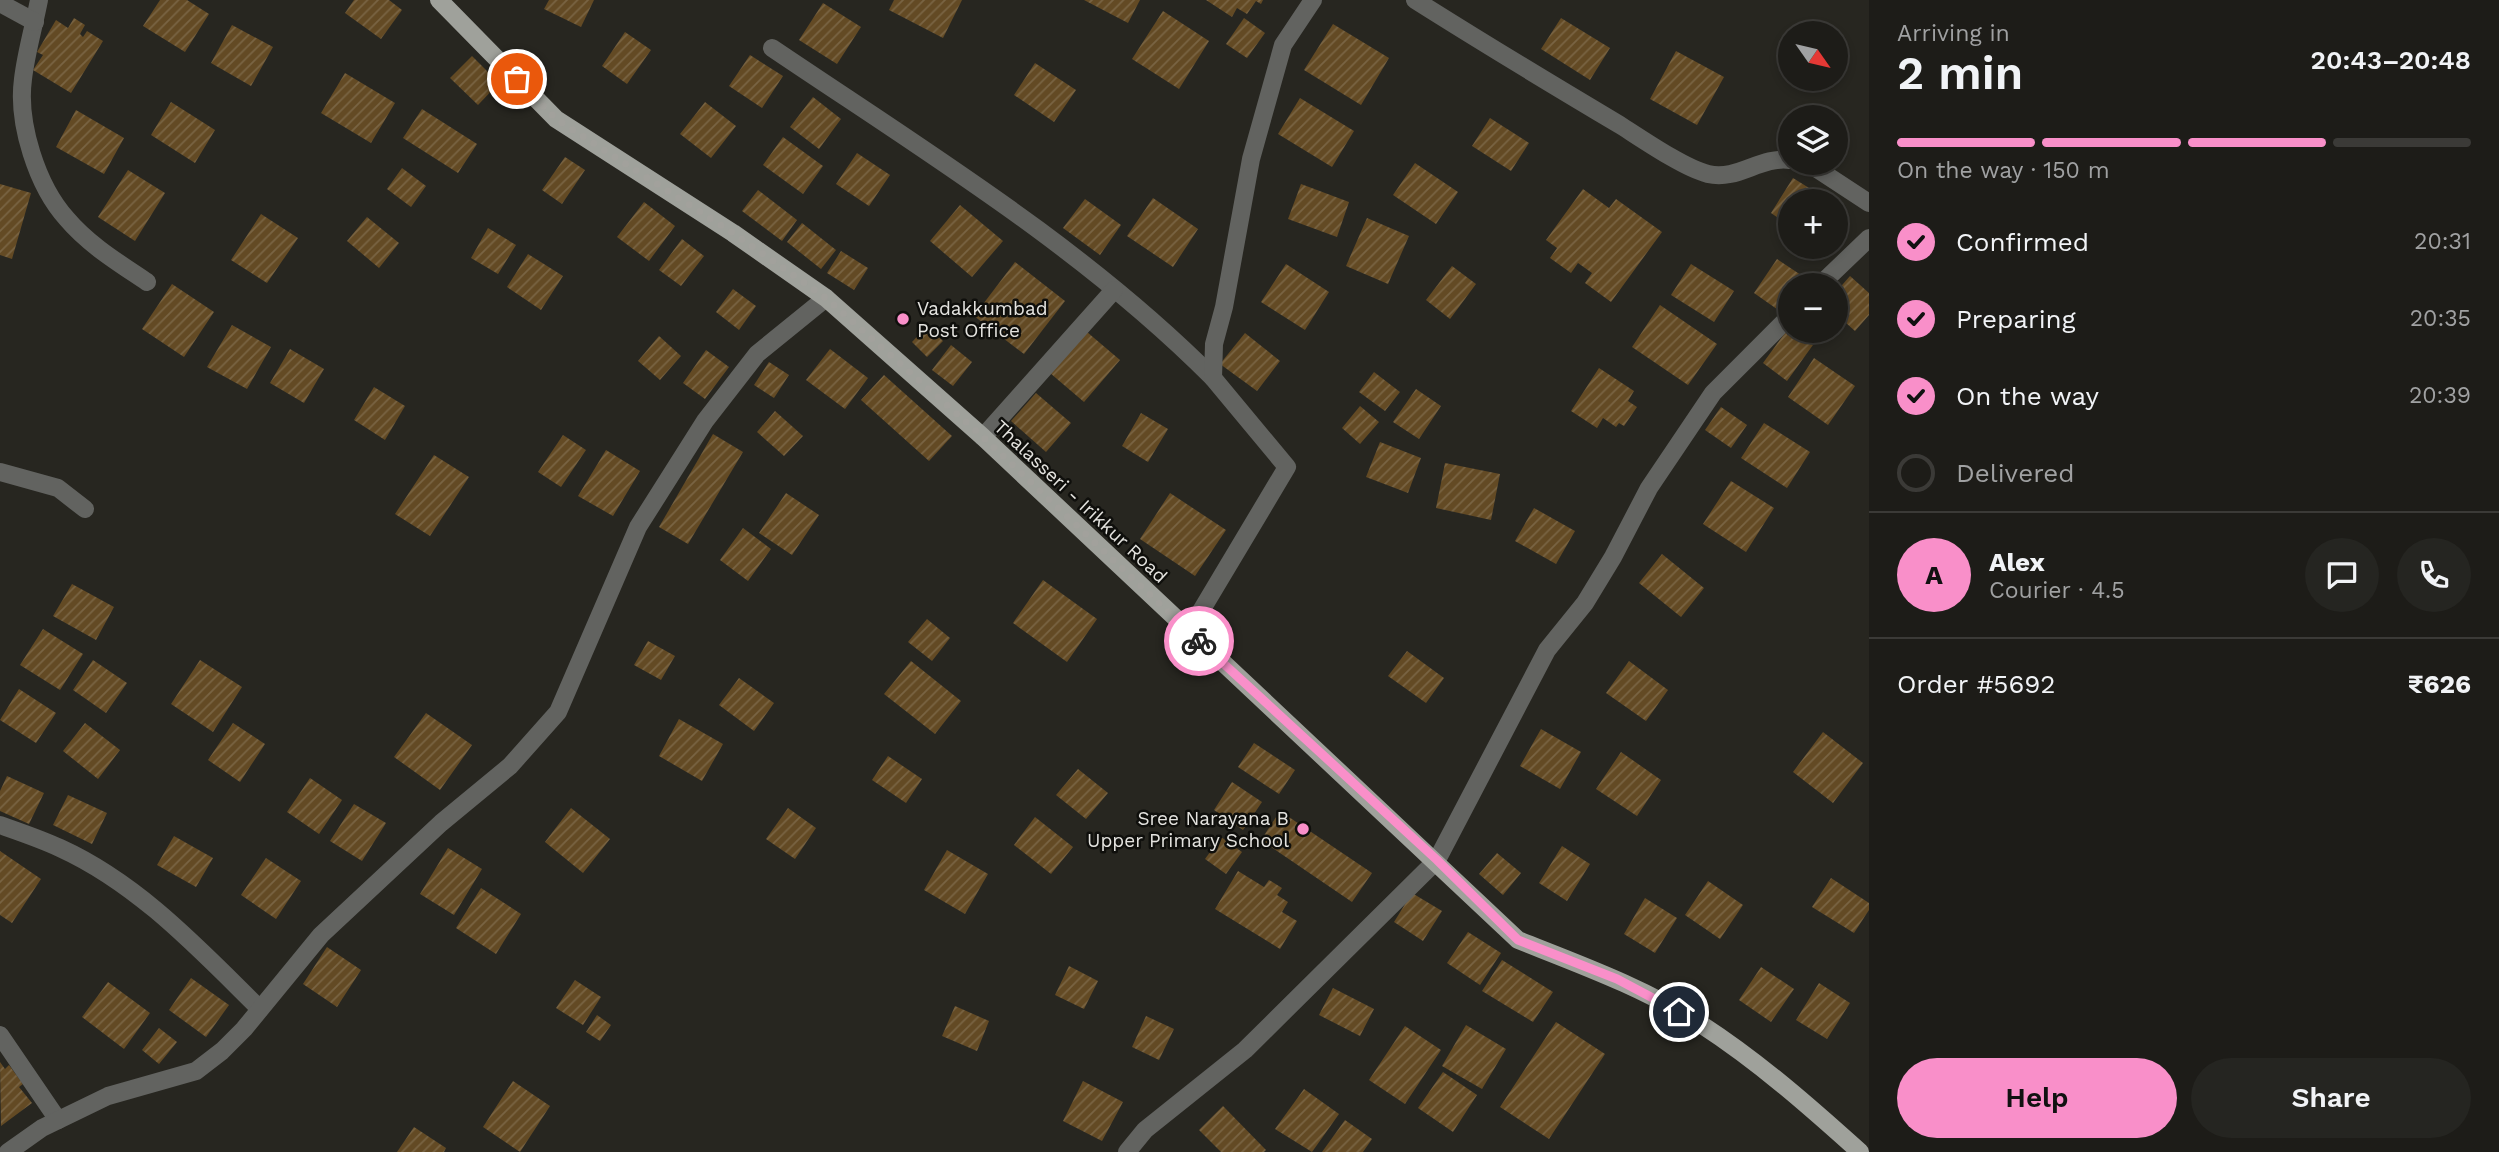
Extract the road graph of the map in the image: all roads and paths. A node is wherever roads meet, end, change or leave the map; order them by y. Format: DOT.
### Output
graph roads {
  1 [pos="39,0"];
  2 [pos="439,0"];
  3 [pos="1314,0"];
  4 [pos="1415,0"];
  5 [pos="0,3"];
  6 [pos="35,22"];
  7 [pos="772,47"];
  8 [pos="1778,159"];
  9 [pos="1826,175"];
  10 [pos="1869,203"];
  11 [pos="1869,238"];
  12 [pos="1833,273"];
  13 [pos="147,282"];
  14 [pos="1114,290"];
  15 [pos="826,298"];
  16 [pos="1778,328"];
  17 [pos="1213,378"];
  18 [pos="983,437"];
  19 [pos="0,472"];
  20 [pos="85,509"];
  21 [pos="1189,631"];
  22 [pos="0,825"];
  23 [pos="1437,860"];
  24 [pos="260,1009"];
  25 [pos="0,1035"];
  26 [pos="58,1120"];
  27 [pos="8,1152"];
  28 [pos="1127,1152"];
  29 [pos="1860,1152"];
  1 -- 6 [label="street"];
  2 -- 15 [label="main road, Thalasseri - Irikkur Road"];
  3 -- 17 [label="street"];
  4 -- 8 [label="street"];
  5 -- 6 [label="street"];
  6 -- 13 [label="street"];
  7 -- 14 [label="street"];
  9 -- 10 [label="street"];
  11 -- 12 [label="street"];
  14 -- 17 [label="street"];
  14 -- 18 [label="street"];
  15 -- 18 [label="main road, Thalasseri - Irikkur Road"];
  15 -- 24 [label="street"];
  16 -- 23 [label="street"];
  17 -- 21 [label="street"];
  18 -- 21 [label="main road, Thalasseri - Irikkur Road"];
  19 -- 20 [label="street"];
  21 -- 23 [label="main road, Thalasseri - Irikkur Road"];
  22 -- 24 [label="street"];
  23 -- 28 [label="street"];
  23 -- 29 [label="main road, Thalasseri - Irikkur Road"];
  24 -- 26 [label="street"];
  25 -- 26 [label="street"];
  26 -- 27 [label="street"];
}
